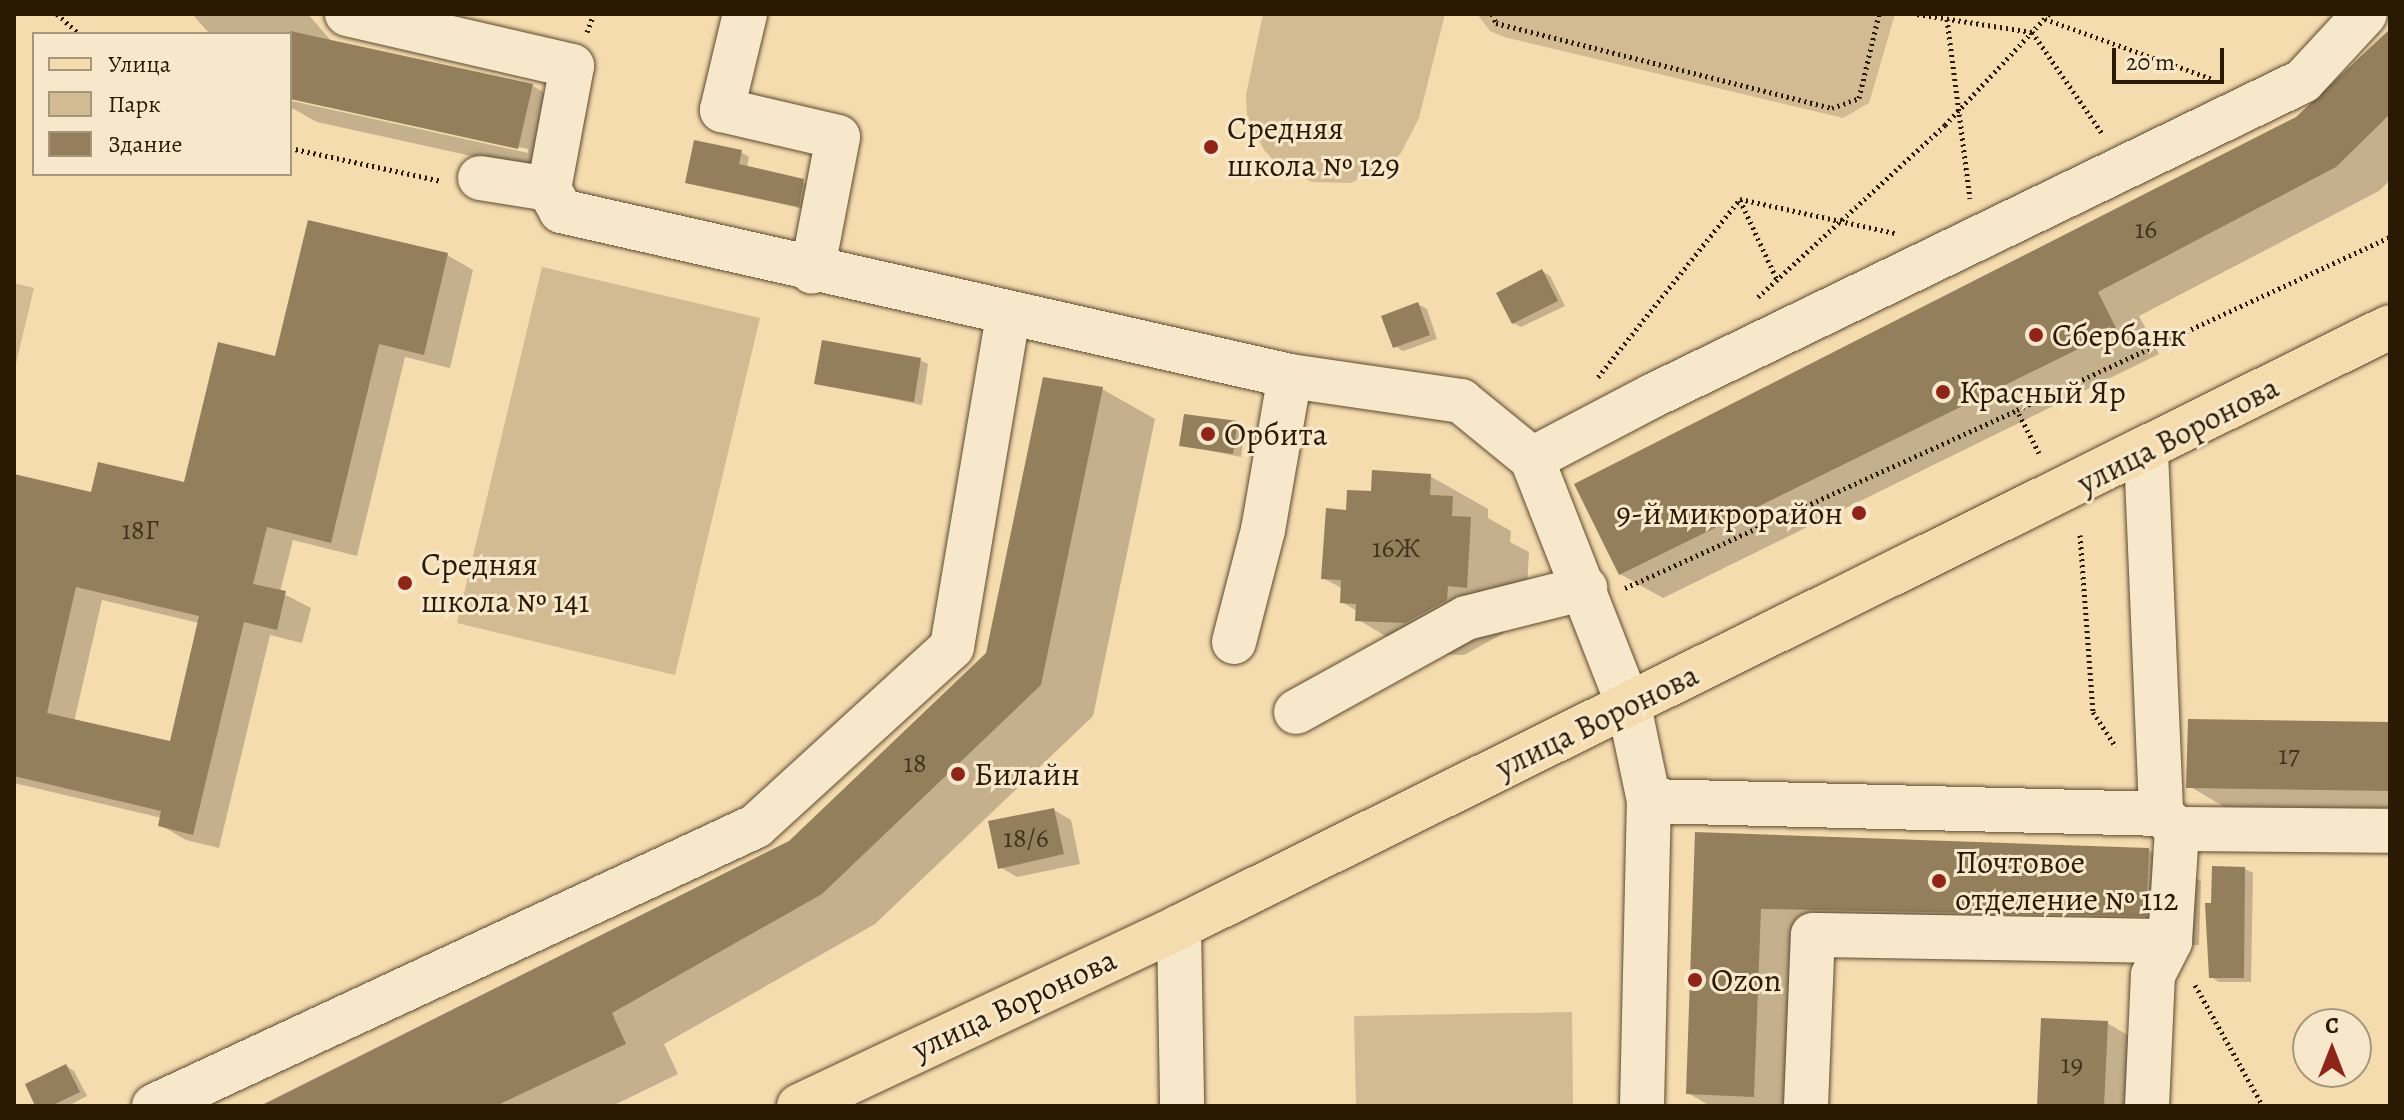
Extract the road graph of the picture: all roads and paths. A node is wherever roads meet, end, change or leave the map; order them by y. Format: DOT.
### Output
graph roads {
  1 [pos="57,14"];
  2 [pos="347,14"];
  3 [pos="745,14"];
  4 [pos="1492,14"];
  5 [pos="1879,14"];
  6 [pos="1917,14"];
  7 [pos="2365,14"];
  8 [pos="2047,17"];
  9 [pos="1947,19"];
  10 [pos="77,32"];
  11 [pos="2032,32"];
  12 [pos="2267,98"];
  13 [pos="1960,109"];
  14 [pos="292,148"];
  15 [pos="2125,167"];
  16 [pos="480,178"];
  17 [pos="549,189"];
  18 [pos="1740,199"];
  19 [pos="1841,221"];
  20 [pos="1900,234"];
  21 [pos="2390,237"];
  22 [pos="1975,240"];
  23 [pos="812,272"];
  24 [pos="1777,280"];
  25 [pos="1754,301"];
  26 [pos="1008,315"];
  27 [pos="1798,325"];
  28 [pos="2390,327"];
  29 [pos="1290,376"];
  30 [pos="1591,385"];
  31 [pos="2017,410"];
  32 [pos="2146,452"];
  33 [pos="2039,453"];
  34 [pos="1532,459"];
  35 [pos="2080,535"];
  36 [pos="1588,596"];
  37 [pos="1234,642"];
  38 [pos="1629,706"];
  39 [pos="1296,712"];
  40 [pos="2118,751"];
  41 [pos="1649,801"];
  42 [pos="2169,822"];
  43 [pos="2390,831"];
  44 [pos="1179,927"];
  45 [pos="2170,941"];
  46 [pos="154,1106"];
  47 [pos="799,1106"];
  48 [pos="1182,1106"];
  49 [pos="1642,1106"];
  50 [pos="1806,1106"];
  51 [pos="2147,1106"];
  52 [pos="2263,1106"];
  1 -- 10 [label="path"];
  2 -- 17 [label="lane"];
  3 -- 23 [label="lane"];
  4 -- 5 [label="path"];
  6 -- 9 [label="path"];
  7 -- 12 [label="lane"];
  8 -- 11 [label="path"];
  8 -- 12 [label="path"];
  9 -- 11 [label="path"];
  9 -- 13 [label="path"];
  11 -- 13 [label="path"];
  11 -- 15 [label="path"];
  12 -- 15 [label="lane"];
  13 -- 19 [label="path"];
  13 -- 22 [label="path"];
  14 -- 16 [label="path"];
  15 -- 22 [label="lane"];
  16 -- 17 [label="lane"];
  17 -- 23 [label="lane"];
  18 -- 19 [label="path"];
  18 -- 24 [label="path"];
  18 -- 30 [label="path"];
  19 -- 20 [label="path"];
  19 -- 24 [label="path"];
  21 -- 31 [label="path"];
  22 -- 27 [label="lane"];
  23 -- 26 [label="lane"];
  24 -- 25 [label="path"];
  24 -- 27 [label="path"];
  26 -- 29 [label="lane"];
  26 -- 46 [label="lane"];
  27 -- 34 [label="lane"];
  28 -- 32 [label="main road, улица Воронова"];
  29 -- 34 [label="lane"];
  29 -- 37 [label="lane"];
  31 -- 33 [label="path"];
  31 -- 36 [label="path"];
  32 -- 38 [label="main road, улица Воронова"];
  32 -- 42 [label="lane"];
  34 -- 36 [label="lane"];
  35 -- 40 [label="path"];
  36 -- 38 [label="lane"];
  36 -- 39 [label="lane"];
  38 -- 41 [label="lane"];
  38 -- 44 [label="main road, улица Воронова"];
  41 -- 42 [label="lane"];
  41 -- 49 [label="lane"];
  42 -- 43 [label="lane"];
  42 -- 45 [label="lane"];
  44 -- 47 [label="main road, улица Воронова"];
  44 -- 48 [label="lane"];
  45 -- 50 [label="lane"];
  45 -- 51 [label="lane"];
  45 -- 52 [label="path"];
}
